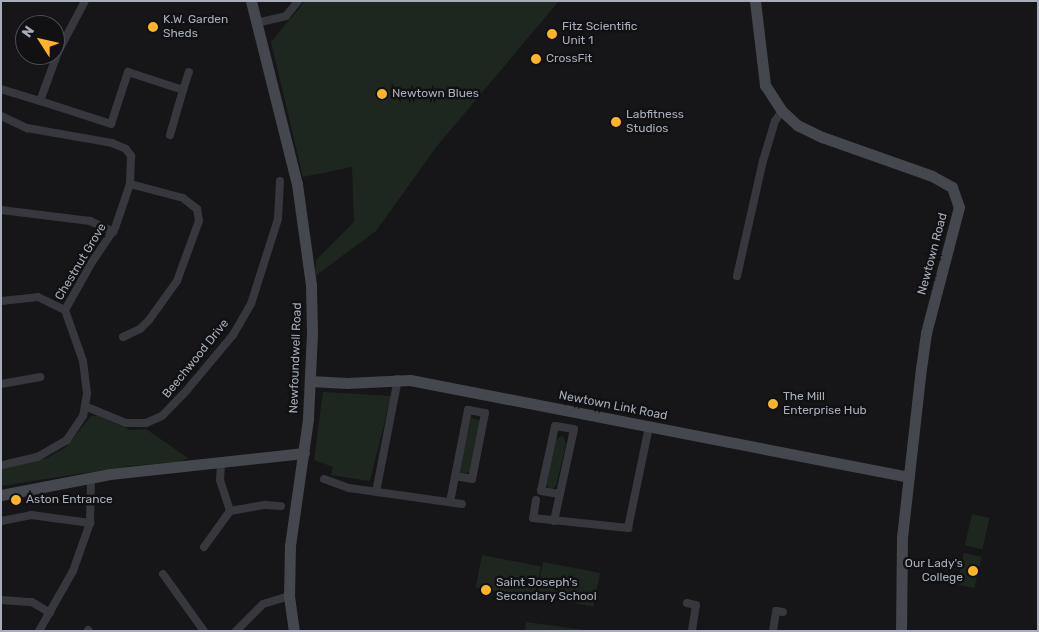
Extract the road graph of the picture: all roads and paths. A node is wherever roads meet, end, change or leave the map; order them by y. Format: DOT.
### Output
graph roads {
  1 [pos="85,1"];
  2 [pos="251,1"];
  3 [pos="298,1"];
  4 [pos="755,1"];
  5 [pos="256,23"];
  6 [pos="189,72"];
  7 [pos="1,88"];
  8 [pos="183,90"];
  9 [pos="40,101"];
  10 [pos="782,111"];
  11 [pos="1,116"];
  12 [pos="170,135"];
  13 [pos="280,181"];
  14 [pos="130,184"];
  15 [pos="1,210"];
  16 [pos="114,232"];
  17 [pos="737,276"];
  18 [pos="1,301"];
  19 [pos="65,310"];
  20 [pos="123,337"];
  21 [pos="40,377"];
  22 [pos="398,379"];
  23 [pos="310,381"];
  24 [pos="1,384"];
  25 [pos="87,407"];
  26 [pos="649,427"];
  27 [pos="304,453"];
  28 [pos="221,463"];
  29 [pos="1,465"];
  30 [pos="455,476"];
  31 [pos="909,477"];
  32 [pos="91,478"];
  33 [pos="324,480"];
  34 [pos="376,492"];
  35 [pos="560,494"];
  36 [pos="1,495"];
  37 [pos="536,500"];
  38 [pos="450,502"];
  39 [pos="462,504"];
  40 [pos="281,506"];
  41 [pos="230,511"];
  42 [pos="1,521"];
  43 [pos="554,521"];
  44 [pos="90,523"];
  45 [pos="204,547"];
  46 [pos="163,574"];
  47 [pos="289,596"];
  48 [pos="1,600"];
  49 [pos="687,603"];
  50 [pos="783,612"];
  51 [pos="50,613"];
  52 [pos="39,631"];
  53 [pos="204,631"];
  54 [pos="236,631"];
  55 [pos="294,631"];
  56 [pos="692,631"];
  57 [pos="773,631"];
  58 [pos="901,631"];
  1 -- 9 [label="street"];
  2 -- 5 [label="street, Newfoundwell Road"];
  3 -- 5 [label="street"];
  4 -- 10 [label="street, Newtown Road"];
  5 -- 23 [label="street, Newfoundwell Road"];
  6 -- 8 [label="street"];
  7 -- 9 [label="street"];
  8 -- 9 [label="street"];
  8 -- 12 [label="street"];
  10 -- 17 [label="street"];
  10 -- 31 [label="street, Newtown Road"];
  11 -- 14 [label="street, Chestnut Grove"];
  13 -- 25 [label="street, Beechwood Drive"];
  14 -- 16 [label="street, Chestnut Grove"];
  14 -- 20 [label="street"];
  15 -- 16 [label="street"];
  16 -- 19 [label="street, Chestnut Grove"];
  18 -- 19 [label="street"];
  19 -- 25 [label="street"];
  21 -- 24 [label="street"];
  22 -- 23 [label="street, Newtown Link Road"];
  22 -- 26 [label="street, Newtown Link Road"];
  22 -- 34 [label="street"];
  23 -- 27 [label="street, Newfoundwell Road"];
  25 -- 29 [label="street"];
  26 -- 31 [label="street, Newtown Link Road"];
  26 -- 43 [label="street"];
  27 -- 28 [label="street"];
  27 -- 47 [label="street, Newfoundwell Road"];
  28 -- 32 [label="street"];
  28 -- 41 [label="street"];
  30 -- 30 [label="street"];
  30 -- 38 [label="street"];
  31 -- 58 [label="street, Newtown Road"];
  32 -- 36 [label="street"];
  32 -- 44 [label="street"];
  33 -- 34 [label="street"];
  34 -- 38 [label="street"];
  35 -- 35 [label="street"];
  35 -- 43 [label="street"];
  37 -- 43 [label="street"];
  38 -- 39 [label="street"];
  40 -- 41 [label="street"];
  41 -- 45 [label="street"];
  42 -- 44 [label="street"];
  44 -- 51 [label="street"];
  46 -- 53 [label="street"];
  47 -- 54 [label="street"];
  47 -- 55 [label="street, Newfoundwell Road"];
  48 -- 51 [label="street"];
  49 -- 56 [label="street"];
  50 -- 57 [label="street"];
  51 -- 52 [label="street"];
}
